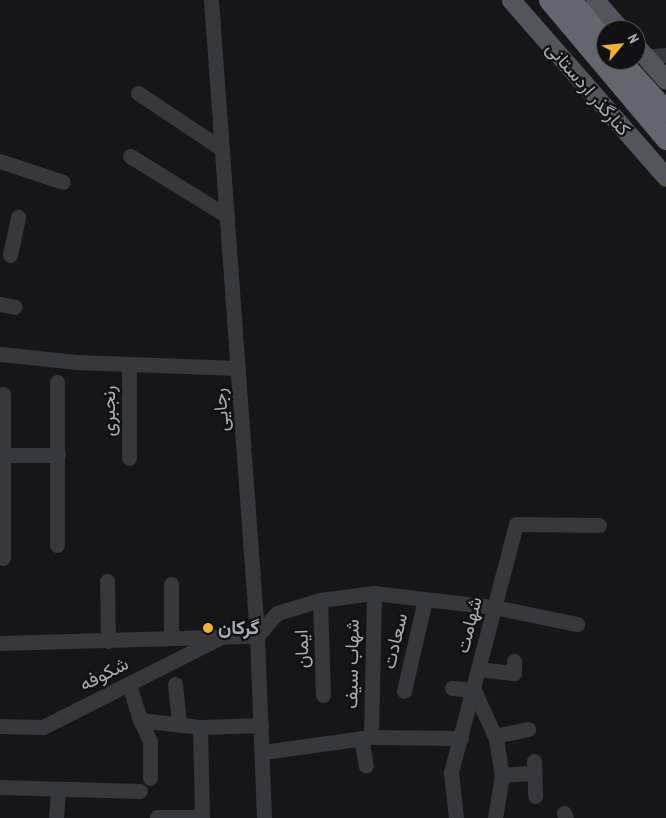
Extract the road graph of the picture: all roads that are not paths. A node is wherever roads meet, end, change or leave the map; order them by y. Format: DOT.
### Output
graph roads {
  1 [pos="211,0"];
  2 [pos="511,0"];
  3 [pos="549,0"];
  4 [pos="570,0"];
  5 [pos="595,0"];
  6 [pos="612,20"];
  7 [pos="596,31"];
  8 [pos="646,53"];
  9 [pos="666,55"];
  10 [pos="646,58"];
  11 [pos="629,70"];
  12 [pos="666,80"];
  13 [pos="138,92"];
  14 [pos="666,111"];
  15 [pos="666,139"];
  16 [pos="222,149"];
  17 [pos="130,156"];
  18 [pos="0,161"];
  19 [pos="666,177"];
  20 [pos="63,182"];
  21 [pos="227,216"];
  22 [pos="18,217"];
  23 [pos="6,236"];
  24 [pos="10,256"];
  25 [pos="0,354"];
  26 [pos="129,364"];
  27 [pos="238,368"];
  28 [pos="57,382"];
  29 [pos="3,394"];
  30 [pos="2,455"];
  31 [pos="58,455"];
  32 [pos="129,458"];
  33 [pos="599,524"];
  34 [pos="57,545"];
  35 [pos="3,558"];
  36 [pos="107,582"];
  37 [pos="171,584"];
  38 [pos="374,593"];
  39 [pos="425,599"];
  40 [pos="320,600"];
  41 [pos="494,607"];
  42 [pos="577,624"];
  43 [pos="258,636"];
  44 [pos="220,637"];
  45 [pos="176,638"];
  46 [pos="108,641"];
  47 [pos="0,643"];
  48 [pos="171,663"];
  49 [pos="479,669"];
  50 [pos="514,673"];
  51 [pos="129,684"];
  52 [pos="176,684"];
  53 [pos="452,688"];
  54 [pos="474,690"];
  55 [pos="404,692"];
  56 [pos="323,696"];
  57 [pos="140,720"];
  58 [pos="179,722"];
  59 [pos="261,725"];
  60 [pos="0,726"];
  61 [pos="200,726"];
  62 [pos="528,729"];
  63 [pos="495,736"];
  64 [pos="366,738"];
  65 [pos="461,738"];
  66 [pos="262,752"];
  67 [pos="366,766"];
  68 [pos="502,775"];
  69 [pos="150,778"];
  70 [pos="0,787"];
  71 [pos="58,790"];
  72 [pos="140,791"];
  73 [pos="535,796"];
  74 [pos="157,817"];
  75 [pos="56,818"];
  76 [pos="202,818"];
  77 [pos="264,818"];
  78 [pos="456,818"];
  79 [pos="495,818"];
  1 -- 16 [label="street, رجایی"];
  2 -- 19 [label="main road, کنارگذر اردستانی"];
  3 -- 15 [label="highway"];
  4 -- 7 [label="highway"];
  5 -- 6 [label="main road"];
  8 -- 9 [label="street"];
  10 -- 12 [label="main road"];
  11 -- 14 [label="highway"];
  13 -- 16 [label="street"];
  16 -- 21 [label="street, رجایی"];
  17 -- 21 [label="street"];
  18 -- 20 [label="street"];
  21 -- 27 [label="street, رجایی"];
  22 -- 23 [label="street"];
  23 -- 24 [label="street"];
  25 -- 26 [label="street"];
  26 -- 27 [label="street"];
  26 -- 32 [label="street, رنجبری"];
  27 -- 43 [label="street, رجایی"];
  28 -- 31 [label="street"];
  29 -- 30 [label="street"];
  30 -- 31 [label="street"];
  30 -- 35 [label="street"];
  31 -- 34 [label="street"];
  33 -- 41 [label="street, شهامت"];
  36 -- 46 [label="street"];
  37 -- 45 [label="street"];
  38 -- 39 [label="street"];
  38 -- 40 [label="street"];
  38 -- 64 [label="street, شهاب سیف"];
  39 -- 41 [label="street"];
  39 -- 55 [label="street, سعادت"];
  40 -- 43 [label="street"];
  40 -- 56 [label="street, ایمان"];
  41 -- 42 [label="street"];
  41 -- 49 [label="street, شهامت"];
  43 -- 44 [label="street"];
  43 -- 59 [label="street, رجایی"];
  44 -- 45 [label="street"];
  44 -- 48 [label="street, شکوفه"];
  45 -- 46 [label="street"];
  45 -- 48 [label="street"];
  46 -- 47 [label="street"];
  48 -- 51 [label="street, شکوفه"];
  49 -- 50 [label="street"];
  49 -- 54 [label="street, شهامت"];
  51 -- 57 [label="street"];
  51 -- 60 [label="street, شکوفه"];
  52 -- 58 [label="street"];
  53 -- 54 [label="street"];
  54 -- 63 [label="street"];
  54 -- 65 [label="street, شهامت"];
  57 -- 58 [label="street"];
  57 -- 69 [label="street"];
  58 -- 61 [label="street"];
  59 -- 61 [label="street"];
  59 -- 66 [label="street, رجایی"];
  61 -- 76 [label="street"];
  62 -- 63 [label="street"];
  63 -- 68 [label="street"];
  64 -- 65 [label="street"];
  64 -- 66 [label="street"];
  64 -- 67 [label="street, شهاب سیف"];
  65 -- 78 [label="street, شهامت"];
  66 -- 77 [label="street, رجایی"];
  68 -- 73 [label="street"];
  68 -- 79 [label="street"];
  70 -- 71 [label="street"];
  71 -- 72 [label="street"];
  71 -- 75 [label="street"];
  74 -- 76 [label="street"];
}
